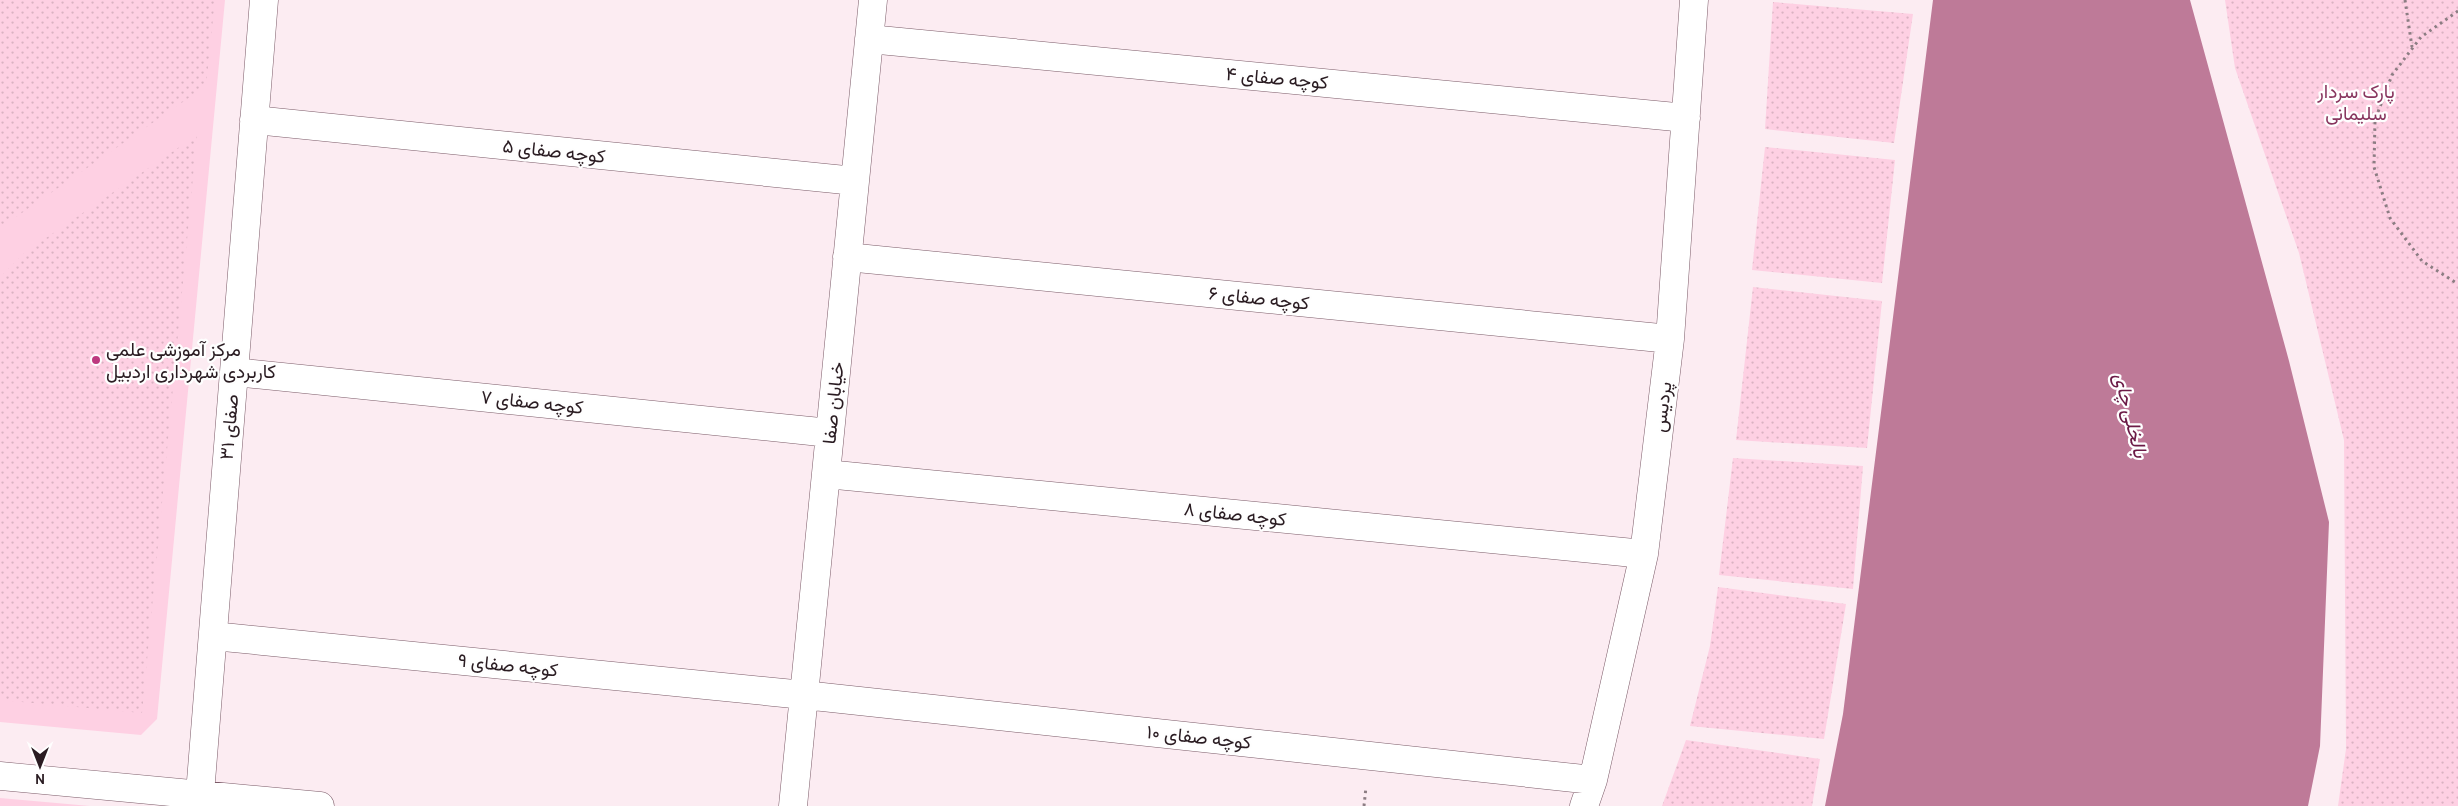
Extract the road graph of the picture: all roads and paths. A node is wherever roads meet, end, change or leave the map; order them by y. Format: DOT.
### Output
graph roads {
  1 [pos="264,0"];
  2 [pos="872,0"];
  3 [pos="1694,0"];
  4 [pos="2405,0"];
  5 [pos="2458,11"];
  6 [pos="869,39"];
  7 [pos="2412,48"];
  8 [pos="1686,118"];
  9 [pos="254,120"];
  10 [pos="855,181"];
  11 [pos="847,257"];
  12 [pos="2458,284"];
  13 [pos="1670,339"];
  14 [pos="234,372"];
  15 [pos="830,433"];
  16 [pos="826,474"];
  17 [pos="1644,554"];
  18 [pos="212,636"];
  19 [pos="804,695"];
  20 [pos="0,776"];
  21 [pos="1593,780"];
  22 [pos="200,800"];
  23 [pos="320,806"];
  24 [pos="793,806"];
  25 [pos="1584,806"];
  1 -- 9 [label="street, صفای ۳۱"];
  2 -- 6 [label="street, خیابان صفا"];
  3 -- 8 [label="street, پردیس"];
  4 -- 7 [label="path"];
  5 -- 7 [label="path"];
  6 -- 8 [label="street, کوچه صفای ۴"];
  6 -- 10 [label="street, خیابان صفا"];
  7 -- 12 [label="path"];
  8 -- 13 [label="street, پردیس"];
  9 -- 10 [label="street, کوچه صفای ۵"];
  9 -- 14 [label="street, صفای ۳۱"];
  10 -- 11 [label="street, خیابان صفا"];
  11 -- 13 [label="street, کوچه صفای ۶"];
  11 -- 15 [label="street, خیابان صفا"];
  13 -- 17 [label="street, پردیس"];
  14 -- 15 [label="street, کوچه صفای ۷"];
  14 -- 18 [label="street, صفای ۳۱"];
  15 -- 16 [label="street, خیابان صفا"];
  16 -- 17 [label="street, کوچه صفای ۸"];
  16 -- 19 [label="street, خیابان صفا"];
  17 -- 21 [label="street, پردیس"];
  18 -- 19 [label="street, کوچه صفای ۹"];
  18 -- 22 [label="street, صفای ۳۱"];
  19 -- 21 [label="street, کوچه صفای ۱۰"];
  19 -- 24 [label="street, خیابان صفا"];
  20 -- 22 [label="street"];
  21 -- 25 [label="street, پردیس"];
  22 -- 23 [label="street"];
}
